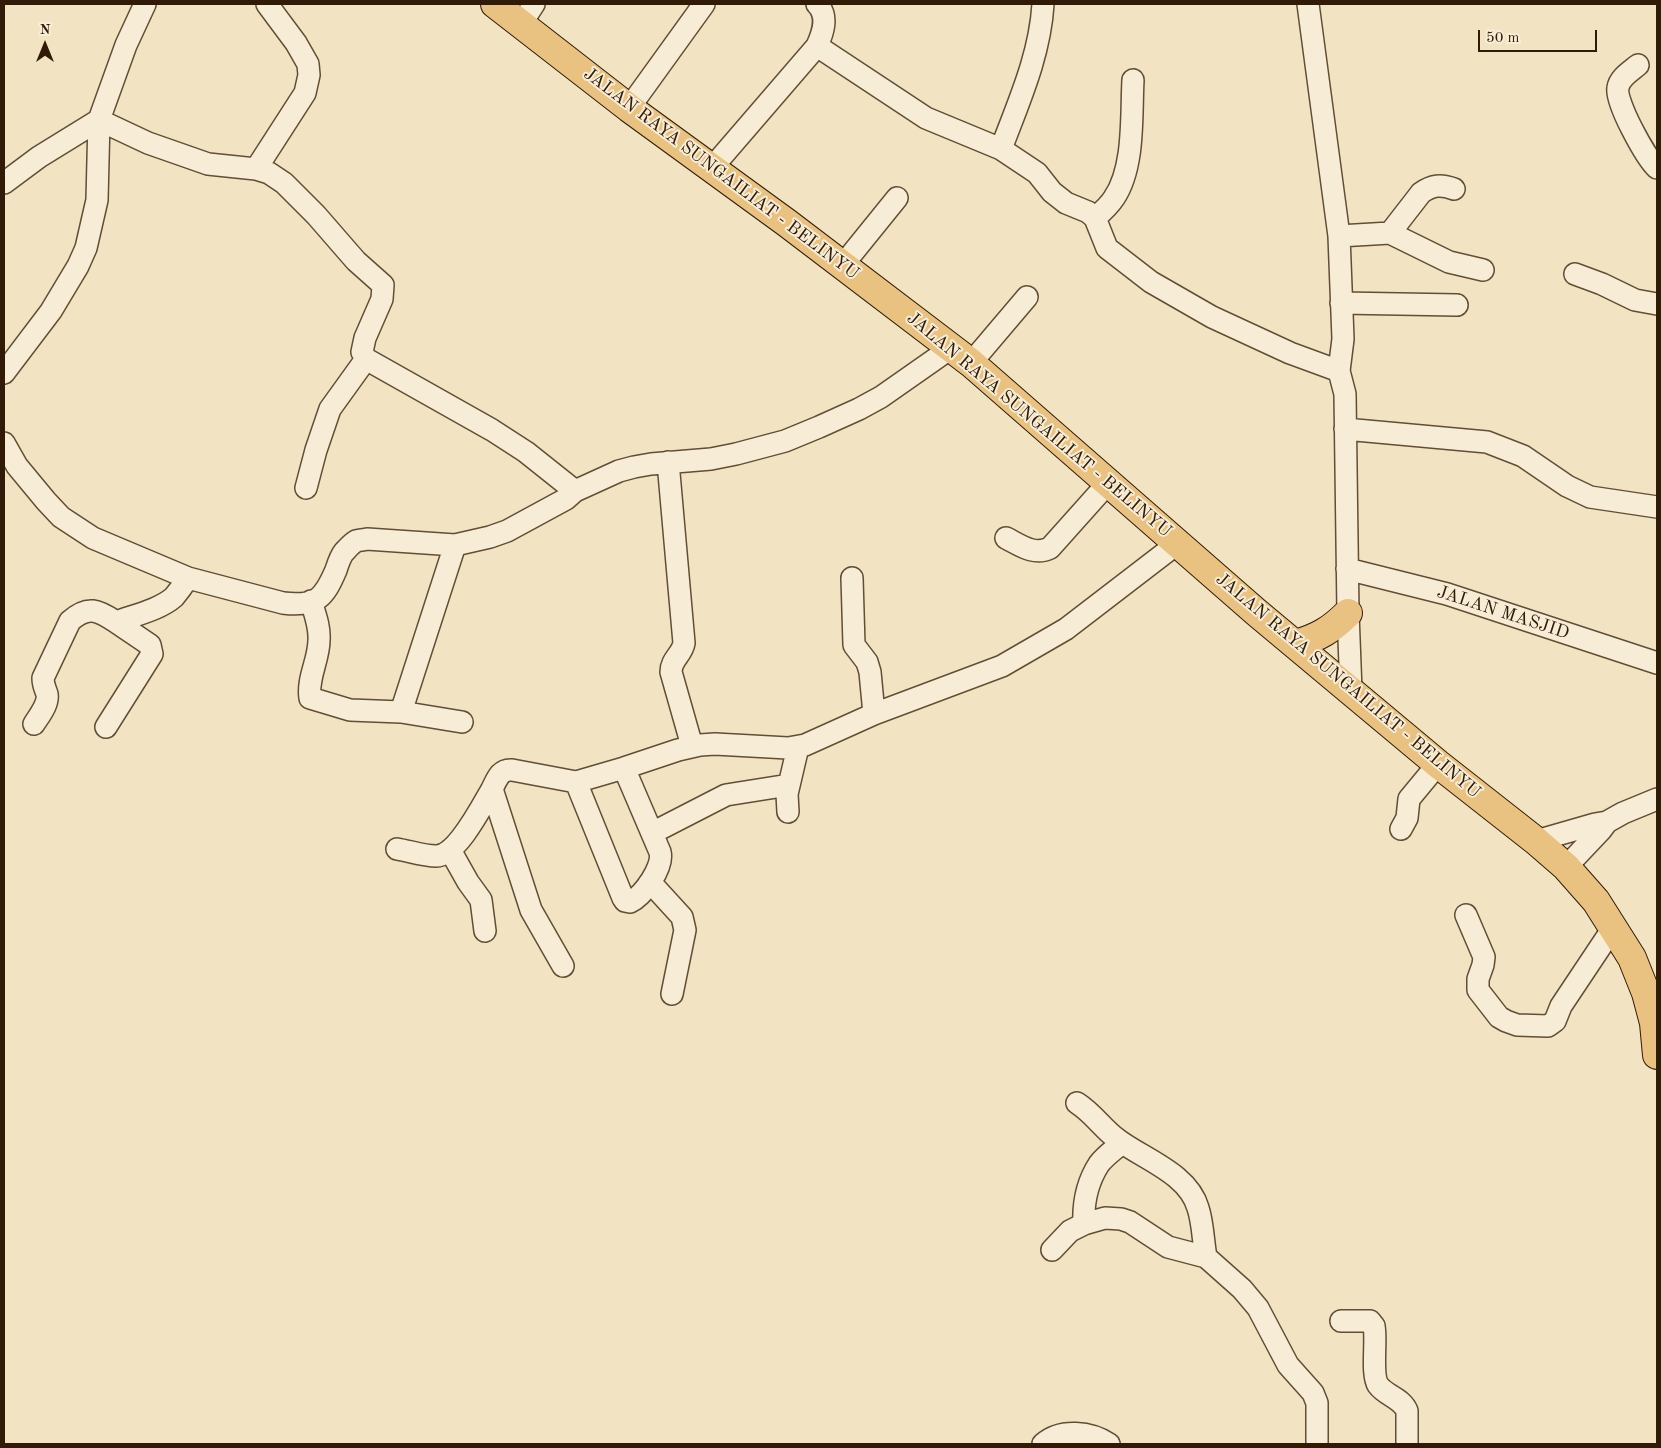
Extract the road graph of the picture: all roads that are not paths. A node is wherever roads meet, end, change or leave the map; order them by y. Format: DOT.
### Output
graph roads {
  1 [pos="145,4"];
  2 [pos="267,4"];
  3 [pos="495,4"];
  4 [pos="704,4"];
  5 [pos="817,4"];
  6 [pos="1042,4"];
  7 [pos="1308,4"];
  8 [pos="528,14"];
  9 [pos="817,46"];
  10 [pos="1638,65"];
  11 [pos="1133,80"];
  12 [pos="629,108"];
  13 [pos="99,120"];
  14 [pos="1001,149"];
  15 [pos="1657,168"];
  16 [pos="256,169"];
  17 [pos="711,169"];
  18 [pos="4,183"];
  19 [pos="1454,189"];
  20 [pos="897,198"];
  21 [pos="1095,218"];
  22 [pos="1390,233"];
  23 [pos="1339,236"];
  24 [pos="842,266"];
  25 [pos="1483,270"];
  26 [pos="1575,274"];
  27 [pos="1027,296"];
  28 [pos="1342,303"];
  29 [pos="1657,304"];
  30 [pos="1457,305"];
  31 [pos="961,356"];
  32 [pos="366,359"];
  33 [pos="1339,371"];
  34 [pos="4,373"];
  35 [pos="1345,429"];
  36 [pos="4,443"];
  37 [pos="668,462"];
  38 [pos="1109,482"];
  39 [pos="306,488"];
  40 [pos="575,490"];
  41 [pos="1657,507"];
  42 [pos="1006,538"];
  43 [pos="1178,543"];
  44 [pos="455,545"];
  45 [pos="1347,569"];
  46 [pos="188,578"];
  47 [pos="852,578"];
  48 [pos="311,602"];
  49 [pos="1348,613"];
  50 [pos="116,622"];
  51 [pos="1296,644"];
  52 [pos="1657,663"];
  53 [pos="1351,691"];
  54 [pos="401,712"];
  55 [pos="874,714"];
  56 [pos="462,722"];
  57 [pos="34,724"];
  58 [pos="106,727"];
  59 [pos="692,746"];
  60 [pos="798,748"];
  61 [pos="1438,764"];
  62 [pos="624,768"];
  63 [pos="576,782"];
  64 [pos="789,786"];
  65 [pos="492,789"];
  66 [pos="1657,799"];
  67 [pos="788,812"];
  68 [pos="1607,822"];
  69 [pos="1401,830"];
  70 [pos="652,833"];
  71 [pos="1536,841"];
  72 [pos="397,849"];
  73 [pos="450,850"];
  74 [pos="1566,867"];
  75 [pos="650,882"];
  76 [pos="1466,915"];
  77 [pos="1613,928"];
  78 [pos="485,931"];
  79 [pos="562,966"];
  80 [pos="672,994"];
  81 [pos="1657,1055"];
  82 [pos="1077,1103"];
  83 [pos="1122,1143"];
  84 [pos="1084,1224"];
  85 [pos="1052,1250"];
  86 [pos="1206,1257"];
  87 [pos="1341,1321"];
  88 [pos="1043,1444"];
  89 [pos="1109,1444"];
  90 [pos="1317,1444"];
  91 [pos="1407,1444"];
  1 -- 13 [label="street"];
  2 -- 16 [label="street"];
  3 -- 8 [label="highway, JALAN RAYA SUNGAILIAT - BELINYU"];
  4 -- 12 [label="street"];
  5 -- 9 [label="street"];
  6 -- 14 [label="street"];
  7 -- 23 [label="street"];
  8 -- 12 [label="highway, JALAN RAYA SUNGAILIAT - BELINYU"];
  9 -- 14 [label="street"];
  9 -- 17 [label="street"];
  10 -- 15 [label="street"];
  11 -- 21 [label="street"];
  12 -- 17 [label="highway, JALAN RAYA SUNGAILIAT - BELINYU"];
  13 -- 16 [label="street"];
  13 -- 18 [label="street"];
  13 -- 34 [label="street"];
  14 -- 21 [label="street"];
  16 -- 32 [label="street"];
  17 -- 24 [label="highway, JALAN RAYA SUNGAILIAT - BELINYU"];
  19 -- 22 [label="street"];
  20 -- 24 [label="street"];
  21 -- 33 [label="street"];
  22 -- 23 [label="street"];
  22 -- 25 [label="street"];
  23 -- 28 [label="street"];
  24 -- 31 [label="highway, JALAN RAYA SUNGAILIAT - BELINYU"];
  26 -- 29 [label="street"];
  27 -- 31 [label="street"];
  28 -- 30 [label="street"];
  28 -- 33 [label="street"];
  31 -- 37 [label="street"];
  31 -- 38 [label="highway, JALAN RAYA SUNGAILIAT - BELINYU"];
  32 -- 39 [label="street"];
  32 -- 40 [label="street"];
  33 -- 35 [label="street"];
  35 -- 41 [label="street"];
  35 -- 45 [label="street"];
  36 -- 46 [label="street"];
  37 -- 40 [label="street"];
  37 -- 59 [label="street"];
  38 -- 42 [label="street"];
  38 -- 43 [label="highway, JALAN RAYA SUNGAILIAT - BELINYU"];
  40 -- 44 [label="street"];
  43 -- 51 [label="highway, JALAN RAYA SUNGAILIAT - BELINYU"];
  43 -- 55 [label="street"];
  44 -- 48 [label="street"];
  44 -- 54 [label="street"];
  45 -- 49 [label="street"];
  45 -- 52 [label="street, JALAN MASJID"];
  46 -- 48 [label="street"];
  46 -- 50 [label="street"];
  47 -- 55 [label="street"];
  48 -- 54 [label="street"];
  49 -- 51 [label="highway"];
  49 -- 53 [label="street"];
  50 -- 57 [label="street"];
  50 -- 58 [label="street"];
  51 -- 53 [label="highway, JALAN RAYA SUNGAILIAT - BELINYU"];
  53 -- 61 [label="highway, JALAN RAYA SUNGAILIAT - BELINYU"];
  54 -- 56 [label="street"];
  55 -- 60 [label="street"];
  59 -- 60 [label="street"];
  59 -- 62 [label="street"];
  60 -- 64 [label="street"];
  61 -- 69 [label="street"];
  61 -- 71 [label="highway, JALAN RAYA SUNGAILIAT - BELINYU"];
  62 -- 63 [label="street"];
  62 -- 70 [label="street"];
  63 -- 65 [label="street"];
  63 -- 75 [label="street"];
  64 -- 67 [label="street"];
  64 -- 70 [label="street"];
  65 -- 73 [label="street"];
  65 -- 79 [label="street"];
  66 -- 68 [label="street"];
  68 -- 71 [label="street"];
  68 -- 74 [label="street"];
  70 -- 75 [label="street"];
  71 -- 74 [label="highway, JALAN RAYA SUNGAILIAT - BELINYU"];
  72 -- 73 [label="street"];
  73 -- 78 [label="street"];
  74 -- 77 [label="highway, JALAN RAYA SUNGAILIAT - BELINYU"];
  75 -- 80 [label="street"];
  76 -- 77 [label="street"];
  77 -- 81 [label="highway, JALAN RAYA SUNGAILIAT - BELINYU"];
  82 -- 83 [label="street"];
  83 -- 84 [label="street"];
  83 -- 86 [label="street"];
  84 -- 85 [label="street"];
  84 -- 86 [label="street"];
  86 -- 90 [label="street"];
  87 -- 91 [label="street"];
  88 -- 89 [label="street"];
}
